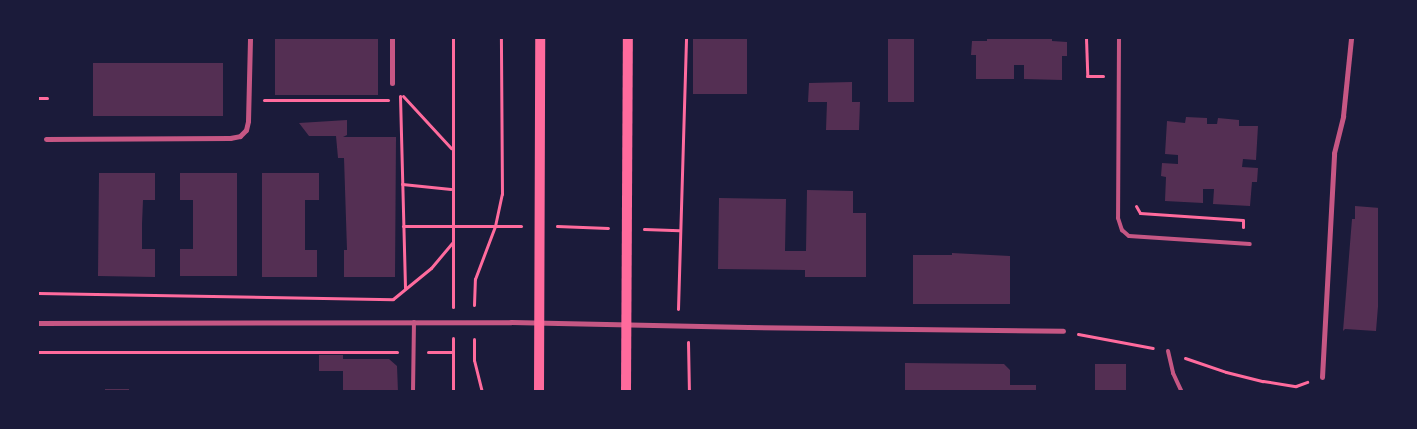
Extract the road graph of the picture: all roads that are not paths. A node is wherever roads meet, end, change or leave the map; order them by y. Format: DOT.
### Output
graph roads {
  1 [pos="250,38"];
  2 [pos="392,38"];
  3 [pos="540,38"];
  4 [pos="628,38"];
  5 [pos="1119,38"];
  6 [pos="1351,38"];
  7 [pos="392,84"];
  8 [pos="46,139"];
  9 [pos="1250,244"];
  10 [pos="38,322"];
  11 [pos="414,322"];
  12 [pos="539,322"];
  13 [pos="627,323"];
  14 [pos="1063,331"];
  15 [pos="1168,351"];
  16 [pos="1322,377"];
  17 [pos="413,392"];
  18 [pos="539,392"];
  19 [pos="626,392"];
  20 [pos="1182,392"];
  1 -- 8 [label="street"];
  2 -- 7 [label="street"];
  3 -- 12 [label="main road"];
  4 -- 13 [label="main road"];
  5 -- 9 [label="lane"];
  6 -- 16 [label="street"];
  10 -- 11 [label="street"];
  11 -- 12 [label="street"];
  11 -- 17 [label="lane"];
  12 -- 13 [label="street"];
  12 -- 18 [label="main road"];
  13 -- 14 [label="street"];
  13 -- 19 [label="main road"];
  15 -- 20 [label="lane"];
}
